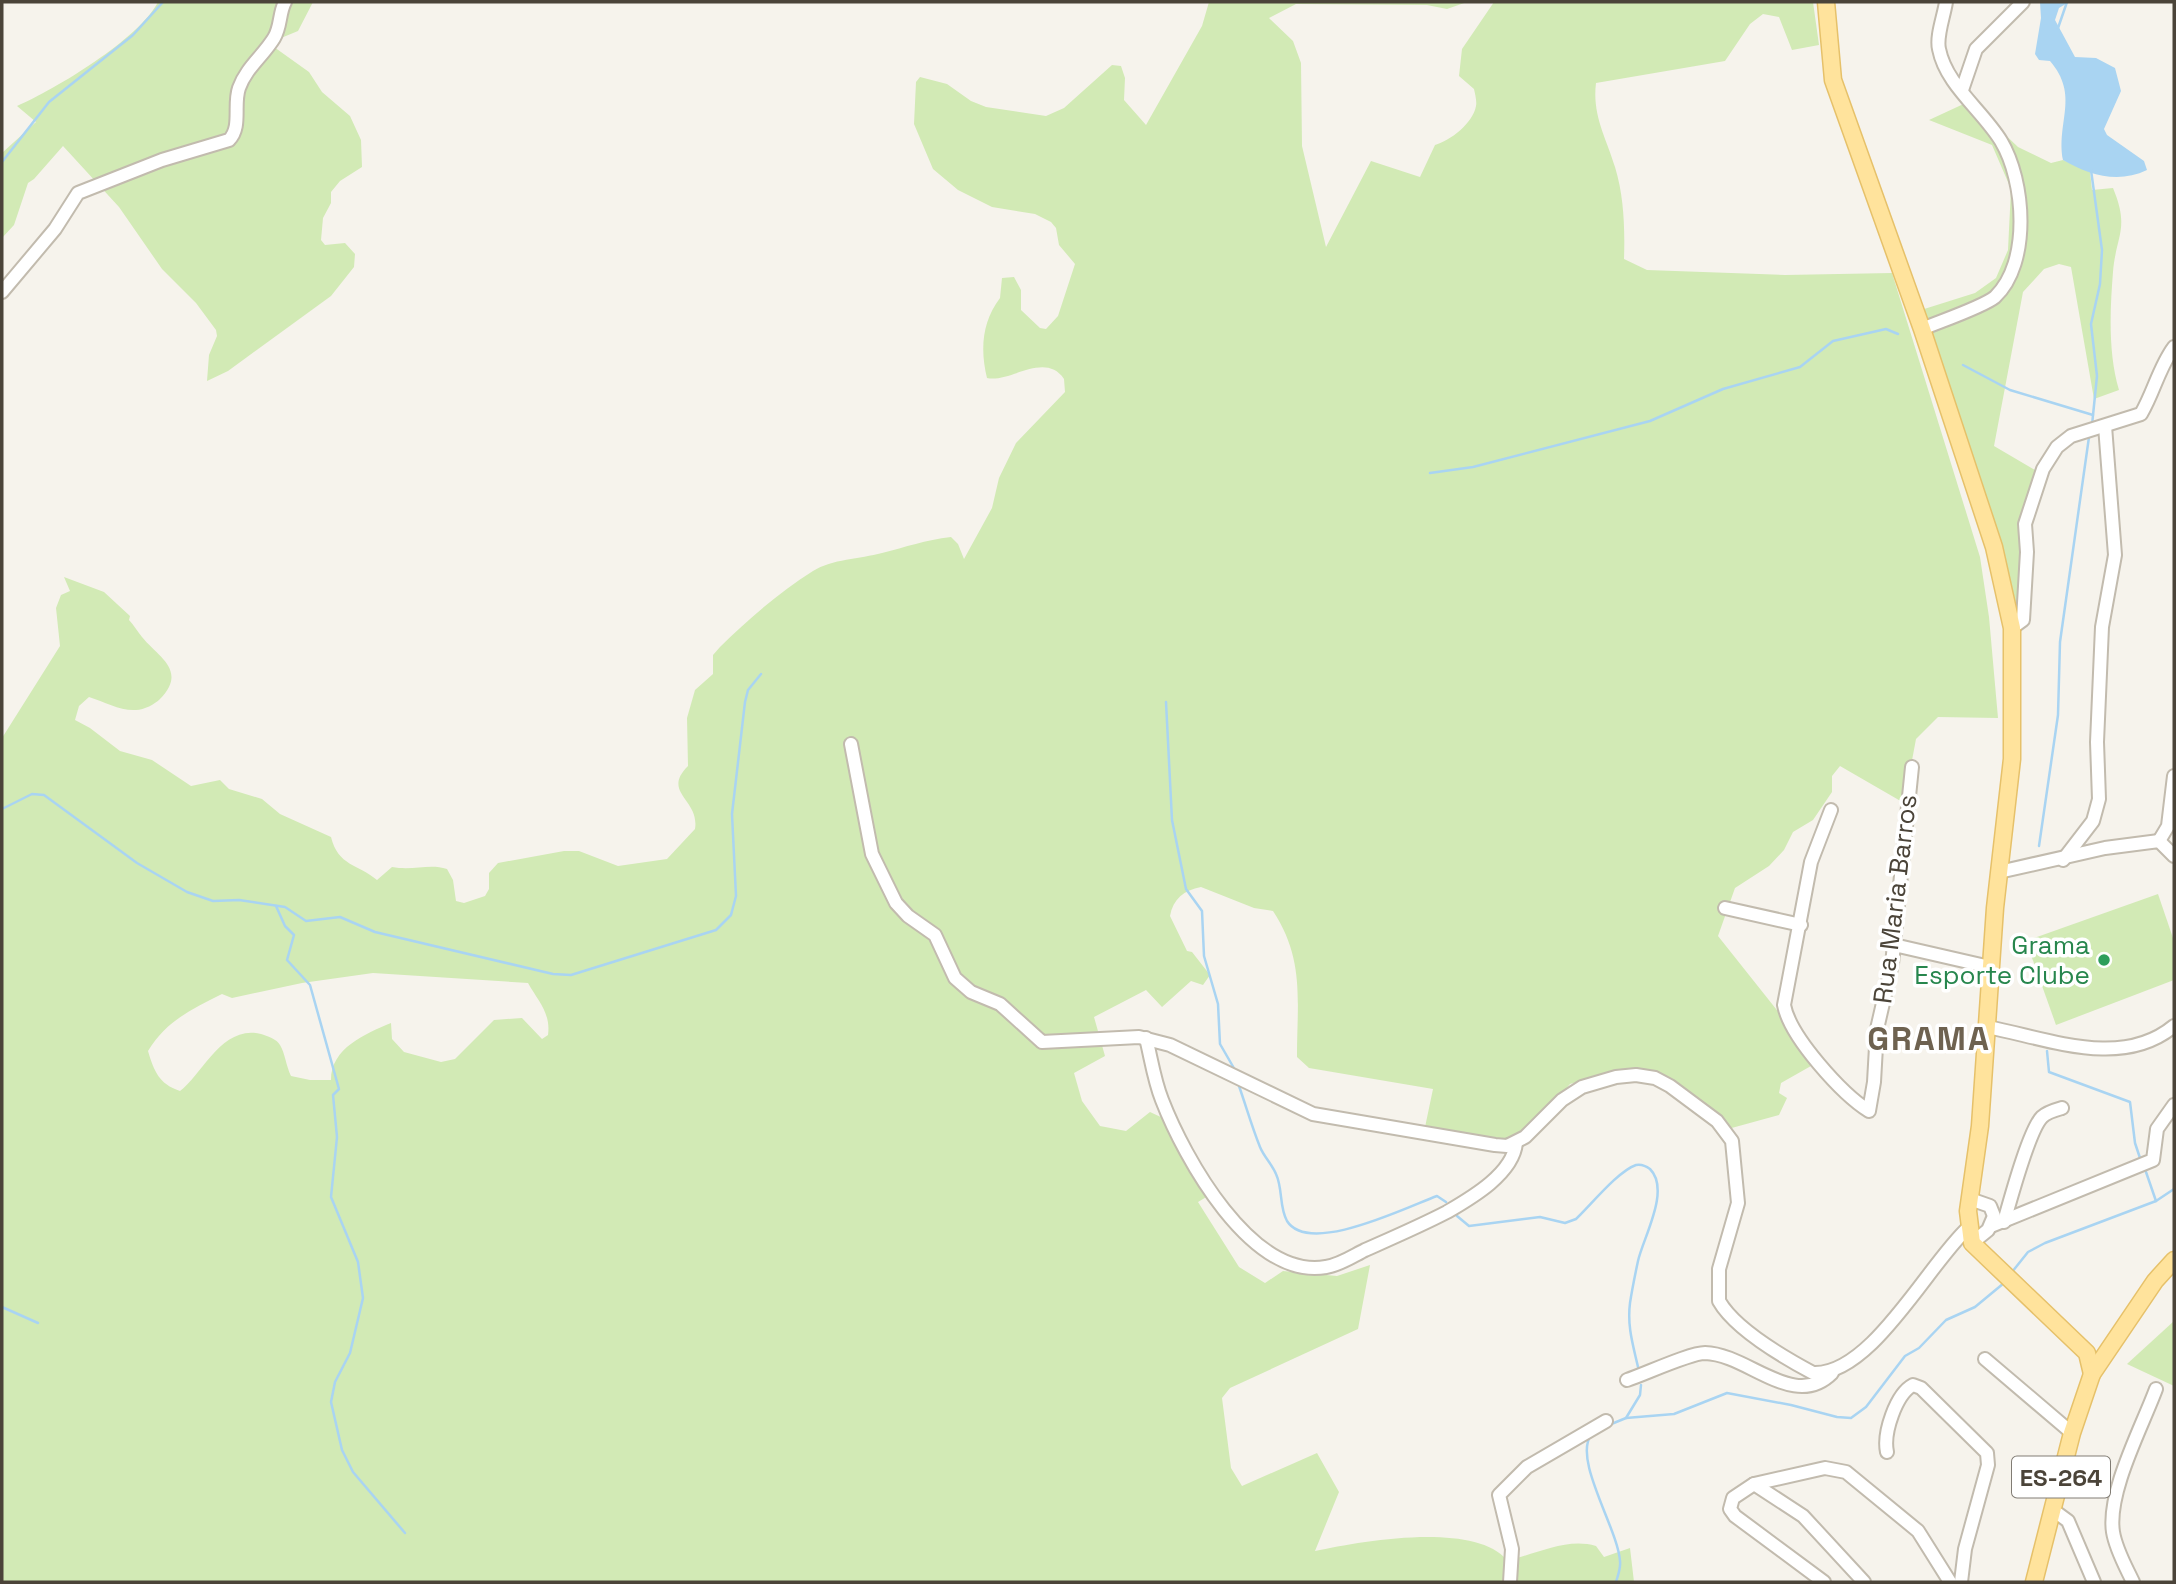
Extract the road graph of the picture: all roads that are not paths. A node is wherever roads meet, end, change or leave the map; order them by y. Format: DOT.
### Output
graph roads {
  1 [pos="285,2"];
  2 [pos="1826,2"];
  3 [pos="1946,2"];
  4 [pos="2022,2"];
  5 [pos="1962,90"];
  6 [pos="2,292"];
  7 [pos="1922,329"];
  8 [pos="2174,348"];
  9 [pos="2105,426"];
  10 [pos="2012,628"];
  11 [pos="851,744"];
  12 [pos="1912,767"];
  13 [pos="2174,776"];
  14 [pos="1831,810"];
  15 [pos="2159,841"];
  16 [pos="2174,856"];
  17 [pos="2063,860"];
  18 [pos="1999,872"];
  19 [pos="1725,908"];
  20 [pos="1801,925"];
  21 [pos="1894,945"];
  22 [pos="1990,967"];
  23 [pos="2174,1026"];
  24 [pos="1987,1027"];
  25 [pos="1146,1038"];
  26 [pos="2174,1105"];
  27 [pos="2062,1108"];
  28 [pos="1516,1143"];
  29 [pos="1970,1199"];
  30 [pos="1998,1224"];
  31 [pos="1970,1235"];
  32 [pos="2174,1261"];
  33 [pos="1985,1359"];
  34 [pos="1837,1367"];
  35 [pos="2092,1374"];
  36 [pos="1628,1380"];
  37 [pos="2156,1389"];
  38 [pos="1606,1421"];
  39 [pos="2072,1433"];
  40 [pos="1887,1452"];
  41 [pos="1749,1487"];
  42 [pos="2053,1510"];
  43 [pos="1820,1580"];
  44 [pos="1510,1582"];
  45 [pos="1864,1582"];
  46 [pos="1950,1582"];
  47 [pos="1961,1582"];
  48 [pos="2035,1582"];
  49 [pos="2094,1582"];
  50 [pos="2133,1582"];
  1 -- 6 [label="street"];
  2 -- 7 [label="main road"];
  3 -- 5 [label="street"];
  4 -- 5 [label="street"];
  5 -- 7 [label="street"];
  7 -- 10 [label="main road"];
  8 -- 9 [label="street"];
  9 -- 10 [label="street"];
  9 -- 17 [label="street"];
  10 -- 18 [label="main road"];
  11 -- 25 [label="street"];
  12 -- 21 [label="street, Rua Maria Barros"];
  13 -- 15 [label="street"];
  14 -- 20 [label="street, Rua Maria Barros"];
  15 -- 16 [label="street"];
  15 -- 17 [label="street"];
  17 -- 18 [label="street"];
  18 -- 22 [label="main road"];
  19 -- 20 [label="street"];
  20 -- 21 [label="street, Rua Maria Barros"];
  21 -- 22 [label="street"];
  22 -- 24 [label="main road"];
  23 -- 24 [label="street"];
  24 -- 29 [label="main road"];
  25 -- 28 [label="street"];
  25 -- 28 [label="street"];
  26 -- 30 [label="street"];
  27 -- 30 [label="street"];
  28 -- 34 [label="street"];
  29 -- 30 [label="street"];
  29 -- 31 [label="main road"];
  30 -- 31 [label="street"];
  31 -- 34 [label="street"];
  31 -- 35 [label="main road"];
  32 -- 35 [label="main road"];
  33 -- 39 [label="street"];
  34 -- 36 [label="street"];
  35 -- 39 [label="main road, ES-264"];
  37 -- 50 [label="street"];
  38 -- 44 [label="street"];
  39 -- 42 [label="main road, ES-264"];
  40 -- 47 [label="street"];
  41 -- 43 [label="street"];
  41 -- 45 [label="street"];
  41 -- 46 [label="street"];
  42 -- 48 [label="main road, ES-264"];
  42 -- 49 [label="street"];
}
